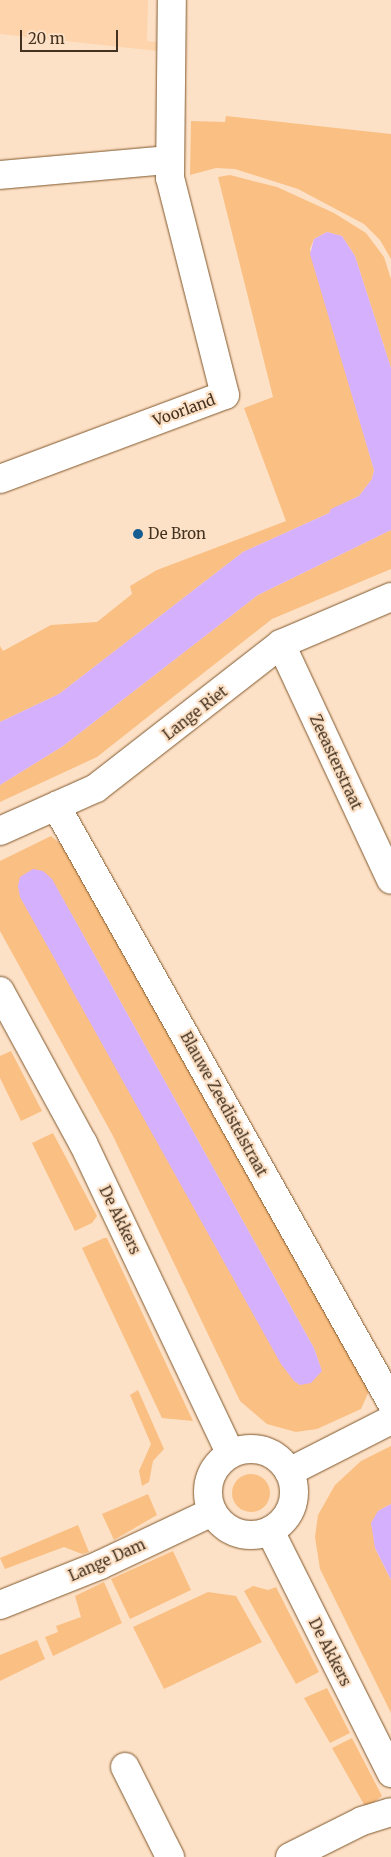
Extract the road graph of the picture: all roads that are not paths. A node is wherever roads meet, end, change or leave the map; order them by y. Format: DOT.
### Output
graph roads {
  1 [pos="172,0"];
  2 [pos="169,160"];
  3 [pos="0,176"];
  4 [pos="0,479"];
  5 [pos="391,597"];
  6 [pos="281,644"];
  7 [pos="56,806"];
  8 [pos="0,831"];
  9 [pos="391,880"];
  10 [pos="0,991"];
  11 [pos="391,1402"];
  12 [pos="391,1420"];
  13 [pos="231,1454"];
  14 [pos="289,1472"];
  15 [pos="212,1512"];
  16 [pos="270,1531"];
  17 [pos="0,1605"];
  18 [pos="125,1767"];
  19 [pos="391,1773"];
  20 [pos="391,1812"];
  21 [pos="170,1857"];
  22 [pos="290,1857"];
  1 -- 2 [label="street, Voorland"];
  2 -- 3 [label="street"];
  2 -- 4 [label="street, Voorland"];
  5 -- 6 [label="street, Lange Riet"];
  6 -- 7 [label="street, Lange Riet"];
  6 -- 9 [label="street, Zeeasterstraat"];
  7 -- 8 [label="street, Lange Riet"];
  7 -- 11 [label="street, Blauwe Zeedistelstraat"];
  10 -- 13 [label="street, De Akkers"];
  12 -- 14 [label="street"];
  13 -- 14 [label="street"];
  13 -- 15 [label="street"];
  14 -- 16 [label="street"];
  15 -- 16 [label="street"];
  15 -- 17 [label="street, Lange Dam"];
  16 -- 19 [label="street, De Akkers"];
  18 -- 21 [label="street"];
  20 -- 22 [label="street"];
}
